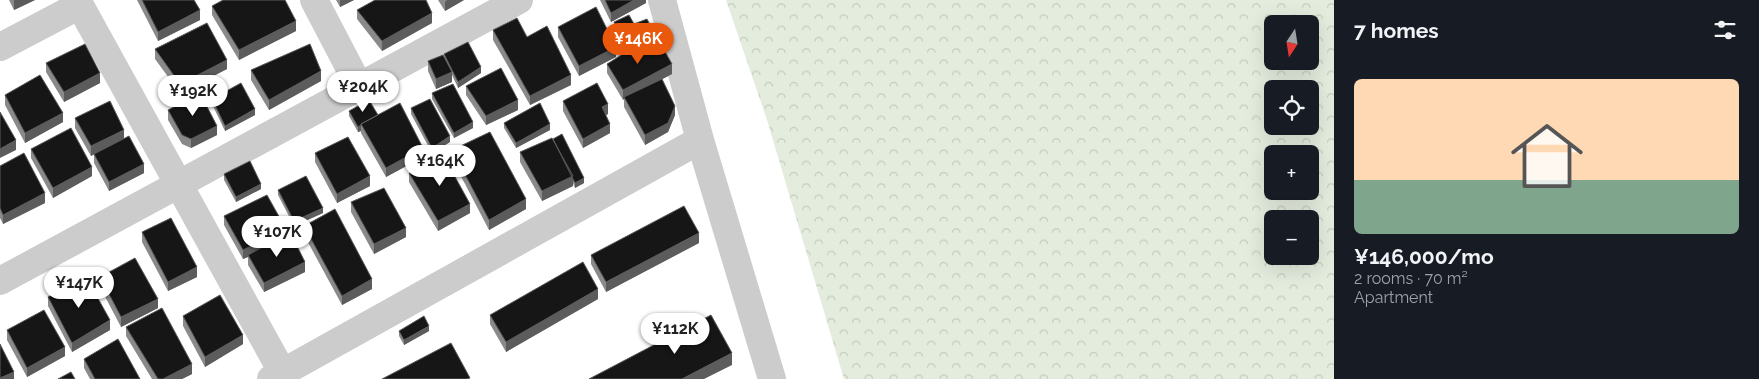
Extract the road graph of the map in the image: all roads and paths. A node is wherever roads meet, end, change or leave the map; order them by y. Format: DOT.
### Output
graph roads {
  1 [pos="314,0"];
  2 [pos="519,0"];
  3 [pos="662,0"];
  4 [pos="79,2"];
  5 [pos="0,47"];
  6 [pos="359,86"];
  7 [pos="700,140"];
  8 [pos="181,184"];
  9 [pos="0,281"];
  10 [pos="280,377"];
  11 [pos="772,379"];
  1 -- 6 [label="street"];
  2 -- 6 [label="street"];
  3 -- 7 [label="street"];
  4 -- 5 [label="street"];
  4 -- 8 [label="street"];
  6 -- 8 [label="street"];
  7 -- 10 [label="street"];
  7 -- 11 [label="street"];
  8 -- 9 [label="street"];
  8 -- 10 [label="street"];
}
